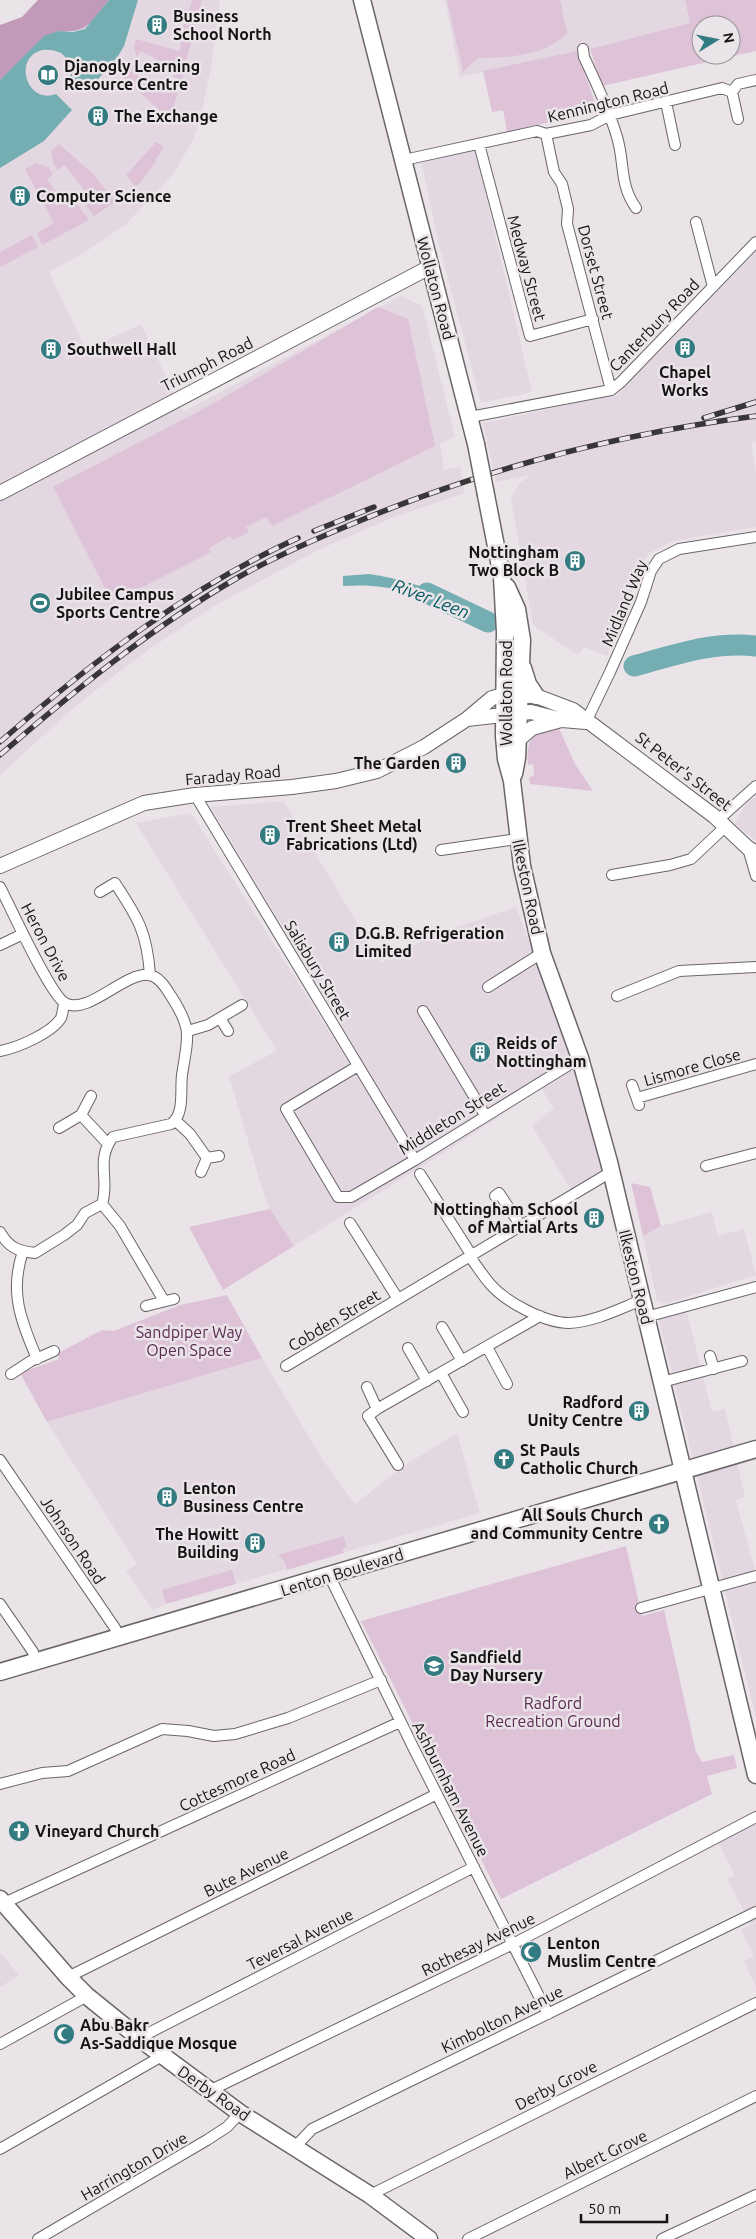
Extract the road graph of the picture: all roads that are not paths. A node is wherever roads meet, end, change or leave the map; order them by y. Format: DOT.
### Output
graph roads {
  1 [pos="362,0"];
  2 [pos="583,49"];
  3 [pos="756,80"];
  4 [pos="732,92"];
  5 [pos="666,102"];
  6 [pos="610,115"];
  7 [pos="738,120"];
  8 [pos="546,134"];
  9 [pos="479,144"];
  10 [pos="675,145"];
  11 [pos="404,160"];
  12 [pos="636,208"];
  13 [pos="696,222"];
  14 [pos="756,242"];
  15 [pos="430,267"];
  16 [pos="712,287"];
  17 [pos="593,319"];
  18 [pos="611,390"];
  19 [pos="470,418"];
  20 [pos="0,493"];
  21 [pos="756,536"];
  22 [pos="502,577"];
  23 [pos="522,666"];
  24 [pos="512,695"];
  25 [pos="536,696"];
  26 [pos="511,713"];
  27 [pos="467,719"];
  28 [pos="562,720"];
  29 [pos="586,722"];
  30 [pos="518,741"];
  31 [pos="512,781"];
  32 [pos="756,786"];
  33 [pos="195,795"];
  34 [pos="722,823"];
  35 [pos="518,840"];
  36 [pos="441,850"];
  37 [pos="752,850"];
  38 [pos="0,866"];
  39 [pos="612,875"];
  40 [pos="756,876"];
  41 [pos="0,887"];
  42 [pos="100,892"];
  43 [pos="23,934"];
  44 [pos="0,945"];
  45 [pos="542,953"];
  46 [pos="756,967"];
  47 [pos="150,975"];
  48 [pos="488,987"];
  49 [pos="617,996"];
  50 [pos="64,1003"];
  51 [pos="242,1005"];
  52 [pos="422,1011"];
  53 [pos="220,1018"];
  54 [pos="188,1031"];
  55 [pos="228,1031"];
  56 [pos="0,1051"];
  57 [pos="580,1058"];
  58 [pos="756,1064"];
  59 [pos="358,1066"];
  60 [pos="632,1086"];
  61 [pos="91,1096"];
  62 [pos="82,1115"];
  63 [pos="485,1116"];
  64 [pos="176,1121"];
  65 [pos="58,1128"];
  66 [pos="108,1144"];
  67 [pos="756,1153"];
  68 [pos="220,1156"];
  69 [pos="206,1158"];
  70 [pos="415,1160"];
  71 [pos="706,1166"];
  72 [pos="202,1172"];
  73 [pos="611,1172"];
  74 [pos="420,1174"];
  75 [pos="497,1194"];
  76 [pos="102,1204"];
  77 [pos="350,1223"];
  78 [pos="521,1226"];
  79 [pos="0,1232"];
  80 [pos="23,1251"];
  81 [pos="471,1256"];
  82 [pos="756,1287"];
  83 [pos="398,1299"];
  84 [pos="642,1300"];
  85 [pos="146,1306"];
  86 [pos="540,1316"];
  87 [pos="646,1317"];
  88 [pos="442,1327"];
  89 [pos="487,1347"];
  90 [pos="408,1348"];
  91 [pos="54,1351"];
  92 [pos="710,1356"];
  93 [pos="37,1359"];
  94 [pos="462,1361"];
  95 [pos="742,1361"];
  96 [pos="286,1366"];
  97 [pos="714,1369"];
  98 [pos="441,1373"];
  99 [pos="11,1374"];
  100 [pos="427,1381"];
  101 [pos="662,1382"];
  102 [pos="508,1384"];
  103 [pos="367,1387"];
  104 [pos="377,1409"];
  105 [pos="462,1412"];
  106 [pos="756,1449"];
  107 [pos="0,1460"];
  108 [pos="398,1464"];
  109 [pos="683,1471"];
  110 [pos="330,1576"];
  111 [pos="756,1576"];
  112 [pos="711,1589"];
  113 [pos="0,1604"];
  114 [pos="641,1608"];
  115 [pos="119,1638"];
  116 [pos="36,1662"];
  117 [pos="0,1672"];
  118 [pos="381,1680"];
  119 [pos="400,1722"];
  120 [pos="756,1774"];
  121 [pos="0,1784"];
  122 [pos="437,1794"];
  123 [pos="756,1817"];
  124 [pos="474,1867"];
  125 [pos="2,1901"];
  126 [pos="756,1912"];
  127 [pos="513,1944"];
  128 [pos="68,1977"];
  129 [pos="87,1996"];
  130 [pos="756,2003"];
  131 [pos="548,2014"];
  132 [pos="139,2038"];
  133 [pos="0,2044"];
  134 [pos="162,2056"];
  135 [pos="209,2091"];
  136 [pos="756,2096"];
  137 [pos="240,2113"];
  138 [pos="294,2148"];
  139 [pos="0,2149"];
  140 [pos="756,2194"];
  141 [pos="370,2196"];
  142 [pos="38,2239"];
  143 [pos="429,2239"];
  144 [pos="468,2239"];
  145 [pos="662,2239"];
  1 -- 11 [label="main road, Wollaton Road"];
  2 -- 6 [label="street"];
  3 -- 4 [label="street, Kennington Road"];
  4 -- 5 [label="street, Kennington Road"];
  4 -- 7 [label="street"];
  5 -- 6 [label="street, Kennington Road"];
  5 -- 10 [label="street"];
  6 -- 8 [label="street, Kennington Road"];
  6 -- 12 [label="street"];
  8 -- 9 [label="street, Kennington Road"];
  8 -- 17 [label="street, Dorset Street"];
  9 -- 11 [label="street, Kennington Road"];
  9 -- 17 [label="street, Medway Street"];
  11 -- 15 [label="main road, Wollaton Road"];
  13 -- 16 [label="street"];
  14 -- 16 [label="street, Canterbury Road"];
  15 -- 19 [label="main road, Wollaton Road"];
  15 -- 20 [label="street, Triumph Road"];
  16 -- 18 [label="street, Canterbury Road"];
  17 -- 18 [label="street, Dorset Street"];
  18 -- 19 [label="street, Canterbury Road"];
  19 -- 22 [label="main road, Wollaton Road, bridge"];
  21 -- 29 [label="street, Midland Way"];
  22 -- 23 [label="main road, Wollaton Road"];
  22 -- 24 [label="main road, Wollaton Road"];
  23 -- 24 [label="main road, Wollaton Road"];
  23 -- 25 [label="main road, Wollaton Road"];
  24 -- 25 [label="street, St Peter's Street"];
  24 -- 26 [label="main road, Wollaton Road"];
  24 -- 27 [label="street, Faraday Road"];
  25 -- 29 [label="street, St Peter's Street"];
  26 -- 27 [label="street, Faraday Road"];
  26 -- 28 [label="street, St Peter's Street"];
  26 -- 30 [label="main road, Wollaton Road"];
  26 -- 31 [label="main road, Wollaton Road"];
  27 -- 33 [label="street, Faraday Road"];
  28 -- 29 [label="street, St Peter's Street"];
  28 -- 30 [label="street, St Peter's Street"];
  29 -- 34 [label="street, St Peter's Street"];
  30 -- 31 [label="main road, Wollaton Road"];
  31 -- 35 [label="main road, Ilkeston Road"];
  32 -- 34 [label="street"];
  33 -- 38 [label="street, Faraday Road"];
  33 -- 59 [label="street, Salisbury Street"];
  34 -- 37 [label="street, St Peter's Street"];
  34 -- 39 [label="street"];
  35 -- 36 [label="street"];
  35 -- 45 [label="main road, Ilkeston Road"];
  37 -- 40 [label="street"];
  41 -- 43 [label="street, Heron Drive"];
  42 -- 47 [label="street"];
  43 -- 44 [label="street"];
  43 -- 50 [label="street, Heron Drive"];
  45 -- 48 [label="street"];
  45 -- 57 [label="main road, Ilkeston Road"];
  46 -- 49 [label="street"];
  47 -- 50 [label="street, Heron Drive"];
  47 -- 54 [label="street"];
  50 -- 56 [label="street"];
  51 -- 53 [label="street"];
  52 -- 63 [label="street"];
  53 -- 54 [label="street"];
  53 -- 55 [label="street"];
  54 -- 64 [label="street"];
  57 -- 63 [label="street, Middleton Street"];
  57 -- 73 [label="main road, Ilkeston Road"];
  58 -- 60 [label="street, Lismore Close"];
  59 -- 70 [label="street, Salisbury Street"];
  59 -- 70 [label="street, Middleton Street"];
  61 -- 62 [label="street"];
  62 -- 65 [label="street"];
  62 -- 66 [label="street"];
  63 -- 70 [label="street, Middleton Street"];
  64 -- 66 [label="street"];
  64 -- 69 [label="street"];
  66 -- 76 [label="street"];
  67 -- 71 [label="street"];
  68 -- 69 [label="street"];
  69 -- 72 [label="street"];
  73 -- 78 [label="street, Cobden Street"];
  73 -- 84 [label="main road, Ilkeston Road"];
  74 -- 81 [label="street"];
  75 -- 78 [label="street"];
  76 -- 80 [label="street"];
  76 -- 85 [label="street"];
  77 -- 83 [label="street, Cobden Street"];
  78 -- 81 [label="street, Cobden Street"];
  79 -- 80 [label="street"];
  80 -- 93 [label="street"];
  81 -- 83 [label="street, Cobden Street"];
  81 -- 86 [label="street"];
  82 -- 87 [label="street"];
  83 -- 96 [label="street, Cobden Street"];
  84 -- 86 [label="street"];
  84 -- 87 [label="main road, Ilkeston Road"];
  86 -- 89 [label="street"];
  87 -- 101 [label="main road, Ilkeston Road"];
  88 -- 94 [label="street"];
  89 -- 94 [label="street"];
  89 -- 102 [label="street"];
  90 -- 100 [label="street"];
  91 -- 93 [label="street"];
  92 -- 97 [label="street"];
  93 -- 99 [label="street"];
  94 -- 98 [label="street"];
  95 -- 97 [label="street"];
  97 -- 101 [label="street"];
  98 -- 100 [label="street"];
  98 -- 105 [label="street"];
  100 -- 104 [label="street"];
  101 -- 109 [label="main road, Ilkeston Road"];
  103 -- 104 [label="street"];
  104 -- 108 [label="street"];
  106 -- 109 [label="main road, Lenton Boulevard"];
  107 -- 115 [label="street, Johnson Road"];
  109 -- 110 [label="main road, Lenton Boulevard"];
  109 -- 112 [label="main road, Ilkeston Road"];
  110 -- 115 [label="main road, Lenton Boulevard"];
  110 -- 118 [label="street, Ashburnham Avenue"];
  111 -- 112 [label="street"];
  112 -- 114 [label="street"];
  112 -- 120 [label="main road, Ilkeston Road"];
  113 -- 116 [label="street"];
  115 -- 116 [label="main road, Lenton Boulevard"];
  116 -- 117 [label="main road, Lenton Boulevard"];
  118 -- 119 [label="street, Ashburnham Avenue"];
  118 -- 121 [label="street"];
  119 -- 122 [label="street, Ashburnham Avenue"];
  119 -- 125 [label="street, Cottesmore Road"];
  122 -- 124 [label="street, Ashburnham Avenue"];
  122 -- 128 [label="street, Bute Avenue"];
  123 -- 127 [label="street, Rothesay Avenue"];
  124 -- 127 [label="street, Ashburnham Avenue"];
  124 -- 132 [label="street, Teversal Avenue"];
  125 -- 128 [label="main road, Derby Road"];
  126 -- 131 [label="street, Kimbolton Avenue"];
  127 -- 131 [label="street, Ashburnham Avenue"];
  127 -- 135 [label="street, Rothesay Avenue"];
  128 -- 129 [label="main road, Derby Road"];
  129 -- 132 [label="main road, Derby Road"];
  129 -- 133 [label="street"];
  130 -- 141 [label="street, Derby Grove"];
  131 -- 138 [label="street, Kimbolton Avenue"];
  132 -- 134 [label="main road, Derby Road"];
  134 -- 135 [label="main road, Derby Road"];
  134 -- 139 [label="street"];
  135 -- 137 [label="main road, Derby Road"];
  136 -- 144 [label="street, Albert Grove"];
  137 -- 138 [label="main road, Derby Road"];
  137 -- 142 [label="street, Harrington Drive"];
  138 -- 141 [label="main road, Derby Road"];
  140 -- 145 [label="street"];
  141 -- 143 [label="main road, Derby Road"];
}
